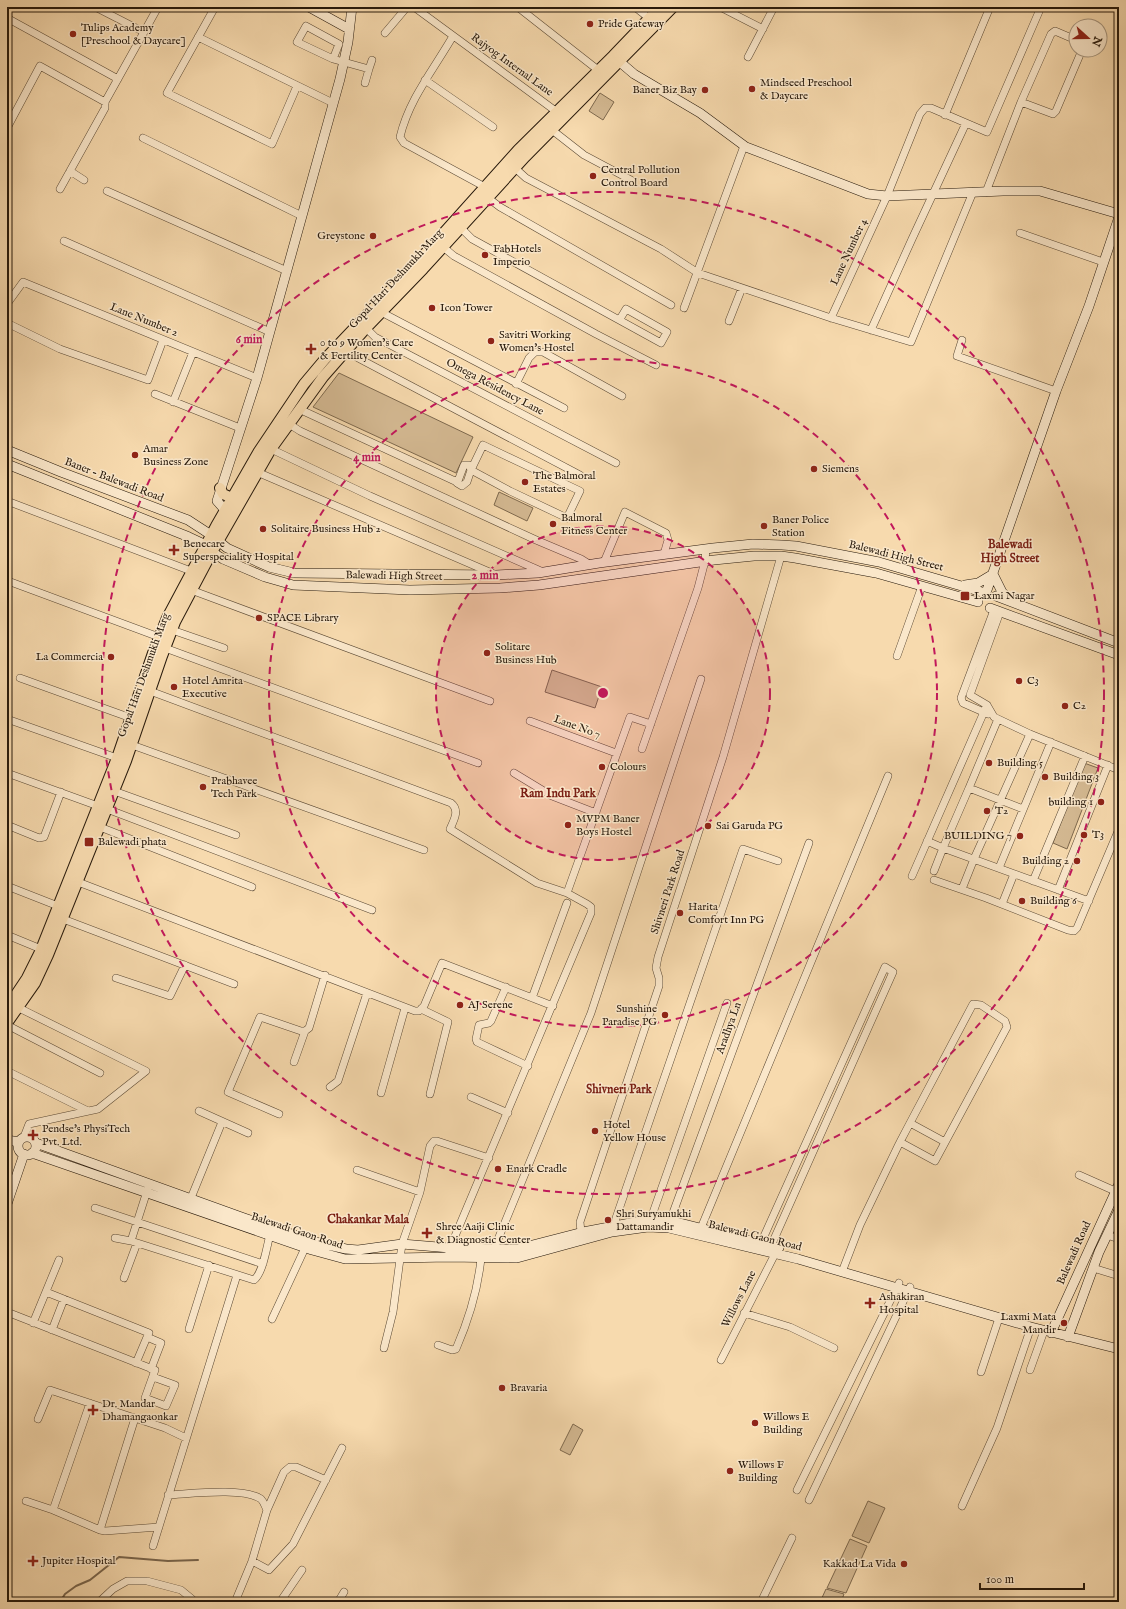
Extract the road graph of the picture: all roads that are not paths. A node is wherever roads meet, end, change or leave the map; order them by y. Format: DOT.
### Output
graph roads {
  1 [pos="95,7"];
  2 [pos="158,7"];
  3 [pos="215,7"];
  4 [pos="309,7"];
  5 [pos="352,7"];
  6 [pos="407,7"];
  7 [pos="414,7"];
  8 [pos="519,7"];
  9 [pos="635,7"];
  10 [pos="660,7"];
  11 [pos="673,7"];
  12 [pos="720,7"];
  13 [pos="990,7"];
  14 [pos="1041,7"];
  15 [pos="773,10"];
  16 [pos="7,18"];
  17 [pos="649,18"];
  18 [pos="349,29"];
  19 [pos="763,29"];
  20 [pos="144,32"];
  21 [pos="385,33"];
  22 [pos="453,36"];
  23 [pos="198,37"];
  24 [pos="1068,37"];
  25 [pos="748,57"];
  26 [pos="1079,58"];
  27 [pos="334,59"];
  28 [pos="617,59"];
  29 [pos="372,60"];
  30 [pos="344,61"];
  31 [pos="369,69"];
  32 [pos="598,70"];
  33 [pos="118,79"];
  34 [pos="425,80"];
  35 [pos="365,82"];
  36 [pos="297,86"];
  37 [pos="105,102"];
  38 [pos="1021,102"];
  39 [pos="333,103"];
  40 [pos="557,112"];
  41 [pos="945,115"];
  42 [pos="966,124"];
  43 [pos="493,127"];
  44 [pos="7,128"];
  45 [pos="552,130"];
  46 [pos="143,138"];
  47 [pos="744,146"];
  48 [pos="515,168"];
  49 [pos="70,171"];
  50 [pos="84,180"];
  51 [pos="631,180"];
  52 [pos="485,187"];
  53 [pos="60,189"];
  54 [pos="107,191"];
  55 [pos="973,192"];
  56 [pos="986,192"];
  57 [pos="934,194"];
  58 [pos="887,196"];
  59 [pos="488,198"];
  60 [pos="302,216"];
  61 [pos="1119,216"];
  62 [pos="461,228"];
  63 [pos="1020,233"];
  64 [pos="64,241"];
  65 [pos="443,247"];
  66 [pos="1103,262"];
  67 [pos="287,271"];
  68 [pos="698,273"];
  69 [pos="742,288"];
  70 [pos="7,304"];
  71 [pos="671,305"];
  72 [pos="684,308"];
  73 [pos="381,312"];
  74 [pos="831,318"];
  75 [pos="620,319"];
  76 [pos="729,321"];
  77 [pos="7,323"];
  78 [pos="366,328"];
  79 [pos="871,330"];
  80 [pos="270,332"];
  81 [pos="163,340"];
  82 [pos="962,340"];
  83 [pos="347,349"];
  84 [pos="193,352"];
  85 [pos="656,365"];
  86 [pos="257,378"];
  87 [pos="516,384"];
  88 [pos="1056,391"];
  89 [pos="155,394"];
  90 [pos="622,396"];
  91 [pos="174,402"];
  92 [pos="564,408"];
  93 [pos="299,409"];
  94 [pos="289,424"];
  95 [pos="240,428"];
  96 [pos="271,449"];
  97 [pos="7,450"];
  98 [pos="616,463"];
  99 [pos="7,464"];
  100 [pos="471,470"];
  101 [pos="257,472"];
  102 [pos="580,475"];
  103 [pos="220,488"];
  104 [pos="232,498"];
  105 [pos="7,501"];
  106 [pos="224,510"];
  107 [pos="214,538"];
  108 [pos="732,546"];
  109 [pos="209,548"];
  110 [pos="706,549"];
  111 [pos="664,554"];
  112 [pos="781,556"];
  113 [pos="734,558"];
  114 [pos="705,561"];
  115 [pos="604,562"];
  116 [pos="589,564"];
  117 [pos="191,571"];
  118 [pos="543,572"];
  119 [pos="993,574"];
  120 [pos="496,575"];
  121 [pos="8,581"];
  122 [pos="956,584"];
  123 [pos="922,586"];
  124 [pos="192,590"];
  125 [pos="985,591"];
  126 [pos="996,596"];
  127 [pos="978,602"];
  128 [pos="1013,603"];
  129 [pos="994,610"];
  130 [pos="172,630"];
  131 [pos="159,637"];
  132 [pos="1119,643"];
  133 [pos="165,648"];
  134 [pos="224,648"];
  135 [pos="1119,655"];
  136 [pos="896,656"];
  137 [pos="20,678"];
  138 [pos="700,679"];
  139 [pos="150,691"];
  140 [pos="970,695"];
  141 [pos="490,701"];
  142 [pos="962,701"];
  143 [pos="988,705"];
  144 [pos="984,714"];
  145 [pos="995,717"];
  146 [pos="131,718"];
  147 [pos="7,719"];
  148 [pos="530,721"];
  149 [pos="651,724"];
  150 [pos="1030,734"];
  151 [pos="131,738"];
  152 [pos="1051,742"];
  153 [pos="642,749"];
  154 [pos="616,753"];
  155 [pos="1085,756"];
  156 [pos="117,758"];
  157 [pos="478,763"];
  158 [pos="1108,765"];
  159 [pos="1119,770"];
  160 [pos="7,773"];
  161 [pos="514,773"];
  162 [pos="888,776"];
  163 [pos="970,788"];
  164 [pos="114,791"];
  165 [pos="61,792"];
  166 [pos="1000,800"];
  167 [pos="103,808"];
  168 [pos="1023,809"];
  169 [pos="596,813"];
  170 [pos="7,825"];
  171 [pos="100,828"];
  172 [pos="1119,829"];
  173 [pos="236,835"];
  174 [pos="927,841"];
  175 [pos="810,843"];
  176 [pos="943,848"];
  177 [pos="424,850"];
  178 [pos="974,859"];
  179 [pos="778,861"];
  180 [pos="999,868"];
  181 [pos="934,871"];
  182 [pos="1014,874"];
  183 [pos="912,876"];
  184 [pos="934,880"];
  185 [pos="1033,881"];
  186 [pos="78,882"];
  187 [pos="7,886"];
  188 [pos="252,887"];
  189 [pos="962,890"];
  190 [pos="1058,890"];
  191 [pos="567,893"];
  192 [pos="1089,901"];
  193 [pos="567,903"];
  194 [pos="1002,904"];
  195 [pos="58,906"];
  196 [pos="372,910"];
  197 [pos="63,919"];
  198 [pos="7,935"];
  199 [pos="41,949"];
  200 [pos="185,964"];
  201 [pos="324,976"];
  202 [pos="116,978"];
  203 [pos="234,984"];
  204 [pos="506,987"];
  205 [pos="367,993"];
  206 [pos="532,998"];
  207 [pos="727,1003"];
  208 [pos="553,1006"];
  209 [pos="7,1007"];
  210 [pos="19,1008"];
  211 [pos="406,1008"];
  212 [pos="421,1009"];
  213 [pos="7,1024"];
  214 [pos="305,1031"];
  215 [pos="294,1062"];
  216 [pos="528,1066"];
  217 [pos="7,1071"];
  218 [pos="100,1073"];
  219 [pos="330,1088"];
  220 [pos="381,1093"];
  221 [pos="430,1094"];
  222 [pos="471,1097"];
  223 [pos="88,1111"];
  224 [pos="199,1111"];
  225 [pos="508,1113"];
  226 [pos="279,1114"];
  227 [pos="222,1122"];
  228 [pos="910,1123"];
  229 [pos="248,1133"];
  230 [pos="7,1140"];
  231 [pos="22,1140"];
  232 [pos="900,1142"];
  233 [pos="945,1142"];
  234 [pos="36,1143"];
  235 [pos="28,1154"];
  236 [pos="489,1158"];
  237 [pos="357,1170"];
  238 [pos="1079,1175"];
  239 [pos="148,1188"];
  240 [pos="1118,1189"];
  241 [pos="420,1192"];
  242 [pos="191,1198"];
  243 [pos="8,1199"];
  244 [pos="96,1208"];
  245 [pos="1119,1210"];
  246 [pos="670,1221"];
  247 [pos="138,1223"];
  248 [pos="649,1224"];
  249 [pos="615,1226"];
  250 [pos="701,1228"];
  251 [pos="766,1229"];
  252 [pos="271,1231"];
  253 [pos="581,1232"];
  254 [pos="776,1233"];
  255 [pos="1107,1235"];
  256 [pos="115,1238"];
  257 [pos="1119,1239"];
  258 [pos="134,1242"];
  259 [pos="761,1243"];
  260 [pos="402,1244"];
  261 [pos="305,1248"];
  262 [pos="494,1249"];
  263 [pos="775,1249"];
  264 [pos="449,1252"];
  265 [pos="401,1258"];
  266 [pos="481,1258"];
  267 [pos="59,1260"];
  268 [pos="262,1264"];
  269 [pos="209,1265"];
  270 [pos="1093,1268"];
  271 [pos="843,1270"];
  272 [pos="237,1275"];
  273 [pos="1119,1276"];
  274 [pos="124,1278"];
  275 [pos="898,1286"];
  276 [pos="909,1289"];
  277 [pos="46,1292"];
  278 [pos="64,1299"];
  279 [pos="1067,1299"];
  280 [pos="1081,1304"];
  281 [pos="7,1312"];
  282 [pos="744,1313"];
  283 [pos="999,1318"];
  284 [pos="272,1319"];
  285 [pos="34,1323"];
  286 [pos="1031,1328"];
  287 [pos="189,1329"];
  288 [pos="52,1330"];
  289 [pos="1049,1331"];
  290 [pos="149,1334"];
  291 [pos="1071,1336"];
  292 [pos="438,1345"];
  293 [pos="384,1348"];
  294 [pos="834,1348"];
  295 [pos="1119,1348"];
  296 [pos="721,1360"];
  297 [pos="136,1363"];
  298 [pos="151,1369"];
  299 [pos="1030,1370"];
  300 [pos="981,1372"];
  301 [pos="153,1377"];
  302 [pos="90,1403"];
  303 [pos="38,1418"];
  304 [pos="135,1418"];
  305 [pos="186,1438"];
  306 [pos="342,1448"];
  307 [pos="326,1480"];
  308 [pos="797,1490"];
  309 [pos="168,1496"];
  310 [pos="810,1500"];
  311 [pos="26,1501"];
  312 [pos="962,1506"];
  313 [pos="53,1510"];
  314 [pos="267,1510"];
  315 [pos="158,1527"];
  316 [pos="100,1530"];
  317 [pos="792,1538"];
  318 [pos="153,1546"];
  319 [pos="252,1561"];
  320 [pos="302,1570"];
  321 [pos="344,1592"];
  322 [pos="99,1602"];
  323 [pos="192,1602"];
  324 [pos="235,1602"];
  325 [pos="280,1602"];
  326 [pos="338,1602"];
  327 [pos="762,1602"];
  1 -- 20 [label="street"];
  2 -- 20 [label="street"];
  3 -- 23 [label="street"];
  4 -- 18 [label="street"];
  5 -- 18 [label="street"];
  6 -- 21 [label="street"];
  7 -- 22 [label="street, Rajyog Internal Lane"];
  8 -- 32 [label="street"];
  9 -- 17 [label="street"];
  10 -- 17 [label="main road, Gopal Hari Deshmukh Marg"];
  11 -- 28 [label="main road, Gopal Hari Deshmukh Marg"];
  12 -- 19 [label="street"];
  13 -- 41 [label="street"];
  14 -- 42 [label="street"];
  15 -- 19 [label="street"];
  16 -- 33 [label="street"];
  17 -- 28 [label="main road, Gopal Hari Deshmukh Marg"];
  18 -- 30 [label="street"];
  19 -- 25 [label="street"];
  20 -- 33 [label="street"];
  22 -- 34 [label="street, Rajyog Internal Lane"];
  22 -- 40 [label="street, Rajyog Internal Lane"];
  23 -- 36 [label="street"];
  23 -- 36 [label="street"];
  24 -- 38 [label="street"];
  26 -- 38 [label="street"];
  27 -- 27 [label="street"];
  27 -- 30 [label="street"];
  28 -- 32 [label="main road, Gopal Hari Deshmukh Marg"];
  28 -- 45 [label="main road, Gopal Hari Deshmukh Marg"];
  28 -- 47 [label="street"];
  29 -- 31 [label="street"];
  30 -- 31 [label="street"];
  30 -- 39 [label="street"];
  31 -- 35 [label="street"];
  32 -- 40 [label="main road, Gopal Hari Deshmukh Marg"];
  33 -- 37 [label="street"];
  34 -- 43 [label="street"];
  34 -- 52 [label="street, Rajyog Internal Lane"];
  36 -- 39 [label="street"];
  37 -- 44 [label="street"];
  37 -- 49 [label="street"];
  38 -- 56 [label="street"];
  39 -- 60 [label="street"];
  40 -- 52 [label="main road, Gopal Hari Deshmukh Marg"];
  41 -- 42 [label="street"];
  41 -- 58 [label="street, Lane Number 4"];
  42 -- 57 [label="street"];
  45 -- 48 [label="main road, Gopal Hari Deshmukh Marg"];
  45 -- 51 [label="street"];
  46 -- 60 [label="street"];
  47 -- 58 [label="street"];
  47 -- 68 [label="street"];
  48 -- 59 [label="main road, Gopal Hari Deshmukh Marg"];
  48 -- 68 [label="street"];
  49 -- 50 [label="street"];
  49 -- 53 [label="street"];
  52 -- 104 [label="main road, Gopal Hari Deshmukh Marg"];
  54 -- 67 [label="street"];
  55 -- 56 [label="street"];
  55 -- 57 [label="street"];
  55 -- 79 [label="street"];
  56 -- 61 [label="street"];
  57 -- 58 [label="street"];
  57 -- 79 [label="street"];
  58 -- 74 [label="street, Lane Number 4"];
  59 -- 62 [label="main road, Gopal Hari Deshmukh Marg"];
  59 -- 71 [label="street"];
  60 -- 67 [label="street"];
  61 -- 66 [label="street"];
  62 -- 65 [label="main road, Gopal Hari Deshmukh Marg"];
  62 -- 75 [label="street"];
  63 -- 66 [label="street"];
  64 -- 80 [label="street"];
  65 -- 73 [label="main road, Gopal Hari Deshmukh Marg"];
  65 -- 85 [label="street"];
  66 -- 88 [label="street"];
  67 -- 80 [label="street"];
  68 -- 69 [label="street"];
  68 -- 72 [label="street"];
  69 -- 74 [label="street"];
  69 -- 76 [label="street"];
  70 -- 81 [label="street, Lane Number 2"];
  73 -- 78 [label="main road, Gopal Hari Deshmukh Marg"];
  73 -- 87 [label="street"];
  74 -- 79 [label="street"];
  75 -- 75 [label="street"];
  77 -- 81 [label="street"];
  78 -- 83 [label="main road, Gopal Hari Deshmukh Marg"];
  78 -- 98 [label="street, Omega Residency Lane"];
  80 -- 86 [label="street"];
  81 -- 84 [label="street, Lane Number 2"];
  82 -- 88 [label="street"];
  83 -- 93 [label="main road, Gopal Hari Deshmukh Marg"];
  83 -- 102 [label="street"];
  84 -- 86 [label="street, Lane Number 2"];
  84 -- 91 [label="street"];
  86 -- 95 [label="street"];
  87 -- 90 [label="street"];
  87 -- 92 [label="street"];
  88 -- 119 [label="street"];
  89 -- 91 [label="street"];
  91 -- 95 [label="street"];
  93 -- 94 [label="main road, Gopal Hari Deshmukh Marg"];
  93 -- 100 [label="street"];
  94 -- 96 [label="main road, Gopal Hari Deshmukh Marg"];
  94 -- 116 [label="street"];
  95 -- 103 [label="street"];
  96 -- 101 [label="main road, Gopal Hari Deshmukh Marg"];
  96 -- 118 [label="street"];
  97 -- 107 [label="street, Baner - Balewadi Road"];
  99 -- 109 [label="street"];
  100 -- 100 [label="street"];
  101 -- 107 [label="main road, Gopal Hari Deshmukh Marg"];
  101 -- 120 [label="street"];
  103 -- 104 [label="main road"];
  103 -- 106 [label="street"];
  104 -- 106 [label="main road, Gopal Hari Deshmukh Marg"];
  105 -- 117 [label="street"];
  106 -- 107 [label="main road, Gopal Hari Deshmukh Marg"];
  107 -- 109 [label="main road, Gopal Hari Deshmukh Marg"];
  107 -- 120 [label="street, Balewadi High Street"];
  108 -- 110 [label="street, Balewadi High Street"];
  108 -- 113 [label="street"];
  108 -- 122 [label="street, Balewadi High Street"];
  109 -- 114 [label="street, Balewadi High Street"];
  109 -- 117 [label="main road, Gopal Hari Deshmukh Marg"];
  109 -- 124 [label="main road, Gopal Hari Deshmukh Marg"];
  110 -- 111 [label="street, Balewadi High Street"];
  110 -- 114 [label="street"];
  111 -- 115 [label="street, Balewadi High Street"];
  111 -- 115 [label="street"];
  112 -- 113 [label="street, Balewadi High Street"];
  112 -- 123 [label="street, Balewadi High Street"];
  112 -- 253 [label="street, Shivneri Park Road"];
  113 -- 114 [label="street, Balewadi High Street"];
  114 -- 149 [label="street"];
  115 -- 116 [label="street, Balewadi High Street"];
  116 -- 118 [label="street, Balewadi High Street"];
  117 -- 131 [label="main road, Gopal Hari Deshmukh Marg"];
  118 -- 120 [label="street, Balewadi High Street"];
  119 -- 122 [label="street"];
  119 -- 125 [label="street"];
  119 -- 128 [label="street"];
  121 -- 131 [label="street"];
  122 -- 125 [label="street, Balewadi High Street"];
  123 -- 127 [label="street, Balewadi High Street"];
  123 -- 136 [label="street"];
  124 -- 130 [label="main road, Gopal Hari Deshmukh Marg"];
  124 -- 141 [label="street"];
  125 -- 126 [label="street"];
  125 -- 127 [label="street"];
  126 -- 128 [label="street"];
  126 -- 129 [label="street"];
  127 -- 129 [label="street"];
  128 -- 132 [label="street"];
  129 -- 135 [label="street"];
  129 -- 140 [label="street"];
  129 -- 142 [label="street"];
  130 -- 133 [label="main road, Gopal Hari Deshmukh Marg"];
  130 -- 134 [label="street"];
  131 -- 146 [label="main road, Gopal Hari Deshmukh Marg"];
  133 -- 139 [label="main road, Gopal Hari Deshmukh Marg"];
  133 -- 157 [label="street"];
  137 -- 146 [label="street"];
  138 -- 262 [label="street"];
  139 -- 151 [label="main road, Gopal Hari Deshmukh Marg"];
  139 -- 191 [label="street"];
  140 -- 142 [label="street"];
  140 -- 143 [label="street"];
  142 -- 144 [label="street"];
  143 -- 144 [label="street"];
  143 -- 145 [label="street"];
  144 -- 145 [label="street"];
  144 -- 174 [label="street"];
  145 -- 150 [label="street"];
  145 -- 163 [label="street"];
  146 -- 151 [label="main road, Gopal Hari Deshmukh Marg"];
  147 -- 156 [label="street"];
  148 -- 154 [label="street, Lane No 7"];
  149 -- 153 [label="street"];
  149 -- 154 [label="street"];
  150 -- 152 [label="street"];
  150 -- 166 [label="street"];
  151 -- 156 [label="main road, Gopal Hari Deshmukh Marg"];
  151 -- 164 [label="main road, Gopal Hari Deshmukh Marg"];
  151 -- 177 [label="street"];
  152 -- 155 [label="street"];
  152 -- 168 [label="street"];
  154 -- 169 [label="street"];
  155 -- 158 [label="street"];
  155 -- 185 [label="street"];
  156 -- 167 [label="main road, Gopal Hari Deshmukh Marg"];
  158 -- 159 [label="street"];
  158 -- 190 [label="street"];
  160 -- 165 [label="street"];
  161 -- 169 [label="street"];
  162 -- 250 [label="street"];
  163 -- 166 [label="street"];
  163 -- 176 [label="street"];
  164 -- 167 [label="main road, Gopal Hari Deshmukh Marg"];
  164 -- 173 [label="street"];
  165 -- 167 [label="street"];
  165 -- 170 [label="street"];
  166 -- 168 [label="street"];
  166 -- 178 [label="street"];
  167 -- 171 [label="main road, Gopal Hari Deshmukh Marg"];
  167 -- 195 [label="main road, Gopal Hari Deshmukh Marg"];
  167 -- 196 [label="street"];
  168 -- 180 [label="street"];
  169 -- 191 [label="street"];
  171 -- 186 [label="main road, Gopal Hari Deshmukh Marg"];
  171 -- 188 [label="street"];
  172 -- 192 [label="street"];
  174 -- 176 [label="street"];
  174 -- 183 [label="street"];
  175 -- 246 [label="street, Aradhya Ln"];
  176 -- 178 [label="street"];
  176 -- 181 [label="street"];
  178 -- 180 [label="street"];
  178 -- 189 [label="street"];
  179 -- 249 [label="street"];
  180 -- 182 [label="street"];
  182 -- 185 [label="street"];
  182 -- 194 [label="street"];
  184 -- 189 [label="street"];
  185 -- 190 [label="street"];
  186 -- 197 [label="main road, Gopal Hari Deshmukh Marg"];
  186 -- 201 [label="street"];
  187 -- 195 [label="street"];
  189 -- 194 [label="street"];
  190 -- 192 [label="street"];
  191 -- 208 [label="street"];
  192 -- 194 [label="street"];
  193 -- 206 [label="street"];
  195 -- 199 [label="main road, Gopal Hari Deshmukh Marg"];
  197 -- 200 [label="street"];
  197 -- 210 [label="main road, Gopal Hari Deshmukh Marg"];
  198 -- 199 [label="street"];
  199 -- 209 [label="main road, Gopal Hari Deshmukh Marg"];
  200 -- 202 [label="street"];
  200 -- 203 [label="street"];
  201 -- 205 [label="street"];
  201 -- 214 [label="street"];
  204 -- 206 [label="street"];
  204 -- 212 [label="street"];
  204 -- 216 [label="street"];
  205 -- 211 [label="street"];
  205 -- 219 [label="street"];
  206 -- 208 [label="street"];
  207 -- 248 [label="street"];
  208 -- 216 [label="street"];
  210 -- 213 [label="main road, Gopal Hari Deshmukh Marg"];
  210 -- 223 [label="street"];
  211 -- 212 [label="street"];
  211 -- 220 [label="street"];
  212 -- 221 [label="street"];
  213 -- 218 [label="street"];
  214 -- 215 [label="street"];
  214 -- 226 [label="street"];
  216 -- 225 [label="street"];
  217 -- 223 [label="street"];
  222 -- 225 [label="street"];
  223 -- 231 [label="street"];
  224 -- 227 [label="street"];
  225 -- 236 [label="street"];
  227 -- 229 [label="street"];
  227 -- 242 [label="street"];
  228 -- 232 [label="street"];
  228 -- 233 [label="street"];
  228 -- 233 [label="street"];
  230 -- 231 [label="street"];
  231 -- 234 [label="street"];
  231 -- 235 [label="street"];
  232 -- 233 [label="street"];
  232 -- 271 [label="street"];
  234 -- 235 [label="street"];
  234 -- 239 [label="street, Balewadi Gaon Road"];
  235 -- 239 [label="street, Balewadi Gaon Road"];
  235 -- 243 [label="street"];
  236 -- 241 [label="street"];
  236 -- 264 [label="street"];
  237 -- 241 [label="street"];
  238 -- 240 [label="street"];
  239 -- 242 [label="street, Balewadi Gaon Road"];
  239 -- 247 [label="street"];
  239 -- 252 [label="street, Balewadi Gaon Road"];
  240 -- 279 [label="street, Balewadi Road"];
  241 -- 260 [label="street"];
  242 -- 252 [label="street, Balewadi Gaon Road"];
  244 -- 247 [label="street"];
  245 -- 255 [label="street, Balewadi Road"];
  246 -- 248 [label="street, Balewadi Gaon Road"];
  246 -- 250 [label="street, Balewadi Gaon Road"];
  247 -- 258 [label="street"];
  247 -- 268 [label="street"];
  248 -- 249 [label="street, Balewadi Gaon Road"];
  248 -- 263 [label="street, Balewadi Gaon Road"];
  248 -- 266 [label="street, Balewadi Gaon Road"];
  249 -- 253 [label="street, Balewadi Gaon Road"];
  250 -- 259 [label="street, Balewadi Gaon Road"];
  251 -- 254 [label="street"];
  251 -- 254 [label="street, Willows Lane"];
  251 -- 259 [label="street"];
  252 -- 260 [label="street, Balewadi Gaon Road"];
  252 -- 261 [label="street, Balewadi Gaon Road"];
  252 -- 268 [label="street"];
  253 -- 262 [label="street, Balewadi Gaon Road"];
  254 -- 263 [label="street, Willows Lane"];
  255 -- 257 [label="street"];
  255 -- 270 [label="street, Balewadi Road"];
  256 -- 258 [label="street"];
  258 -- 269 [label="street"];
  258 -- 274 [label="street"];
  259 -- 263 [label="street, Balewadi Gaon Road"];
  260 -- 264 [label="street, Balewadi Gaon Road"];
  260 -- 265 [label="street"];
  261 -- 265 [label="street, Balewadi Gaon Road"];
  261 -- 284 [label="street"];
  262 -- 264 [label="street, Balewadi Gaon Road"];
  263 -- 271 [label="street, Balewadi Gaon Road"];
  263 -- 282 [label="street, Willows Lane"];
  264 -- 265 [label="street, Balewadi Gaon Road"];
  264 -- 266 [label="street, Balewadi Gaon Road"];
  265 -- 293 [label="street"];
  266 -- 292 [label="street"];
  267 -- 277 [label="street"];
  268 -- 272 [label="street"];
  269 -- 272 [label="street"];
  269 -- 287 [label="street"];
  270 -- 273 [label="street"];
  270 -- 280 [label="street, Balewadi Road"];
  271 -- 275 [label="street, Balewadi Gaon Road"];
  272 -- 305 [label="street"];
  275 -- 276 [label="street, Balewadi Gaon Road"];
  275 -- 308 [label="street"];
  276 -- 283 [label="street, Balewadi Gaon Road"];
  276 -- 289 [label="street, Balewadi Gaon Road"];
  276 -- 310 [label="street"];
  277 -- 278 [label="street"];
  277 -- 285 [label="street"];
  278 -- 288 [label="street"];
  278 -- 290 [label="street"];
  279 -- 280 [label="street"];
  279 -- 289 [label="street, Balewadi Road"];
  280 -- 291 [label="street, Balewadi Road"];
  281 -- 285 [label="street"];
  282 -- 294 [label="street"];
  282 -- 296 [label="street, Willows Lane"];
  283 -- 286 [label="street, Balewadi Gaon Road"];
  283 -- 300 [label="street"];
  285 -- 288 [label="street"];
  286 -- 289 [label="street, Balewadi Gaon Road"];
  286 -- 312 [label="street"];
  288 -- 297 [label="street"];
  289 -- 291 [label="street, Balewadi Gaon Road"];
  289 -- 299 [label="street"];
  291 -- 295 [label="street, Balewadi Gaon Road"];
  297 -- 298 [label="street"];
  297 -- 298 [label="street"];
  298 -- 301 [label="street"];
  301 -- 301 [label="street"];
  302 -- 303 [label="street"];
  302 -- 304 [label="street"];
  302 -- 313 [label="street"];
  304 -- 305 [label="street"];
  304 -- 316 [label="street"];
  305 -- 309 [label="street"];
  306 -- 307 [label="street"];
  307 -- 314 [label="street"];
  307 -- 319 [label="street"];
  309 -- 314 [label="street"];
  309 -- 315 [label="street"];
  311 -- 313 [label="street"];
  313 -- 316 [label="street"];
  314 -- 319 [label="street"];
  315 -- 316 [label="street"];
  315 -- 318 [label="street"];
  317 -- 327 [label="street"];
  319 -- 324 [label="street"];
  320 -- 325 [label="street"];
  321 -- 326 [label="street"];
  322 -- 323 [label="street"];
}
